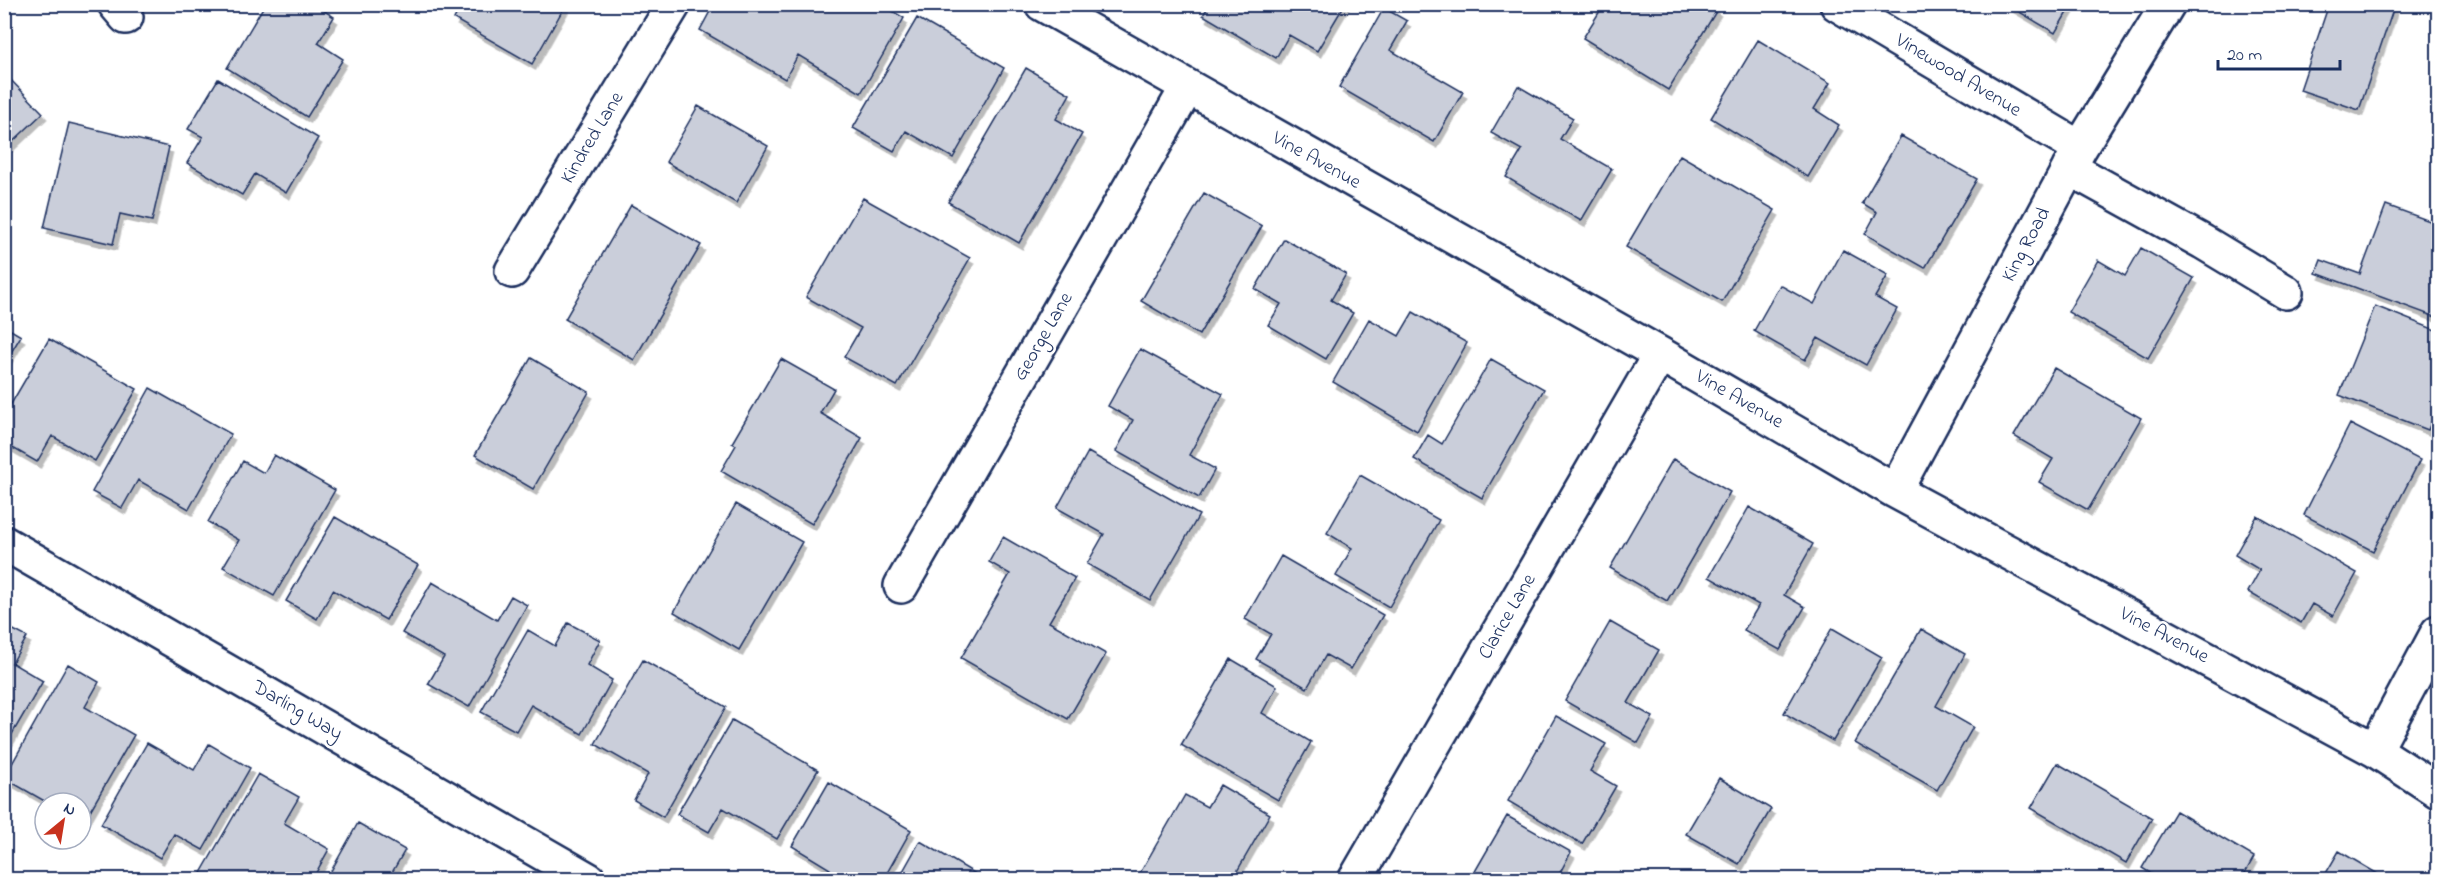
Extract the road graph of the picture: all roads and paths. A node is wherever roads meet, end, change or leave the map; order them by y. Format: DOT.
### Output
graph roads {
  1 [pos="674,4"];
  2 [pos="1042,4"];
  3 [pos="1837,4"];
  4 [pos="2168,4"];
  5 [pos="1187,88"];
  6 [pos="2074,158"];
  7 [pos="512,271"];
  8 [pos="2286,292"];
  9 [pos="1660,354"];
  10 [pos="1895,491"];
  11 [pos="4,543"];
  12 [pos="901,586"];
  13 [pos="2439,632"];
  14 [pos="2375,750"];
  15 [pos="2439,791"];
  16 [pos="589,879"];
  17 [pos="1355,879"];
  1 -- 7 [label="street, Kindred Lane"];
  2 -- 5 [label="street, Vine Avenue"];
  3 -- 6 [label="street, Vinewood Avenue"];
  4 -- 6 [label="street, King Road"];
  5 -- 9 [label="street, Vine Avenue"];
  5 -- 12 [label="street, George Lane"];
  6 -- 8 [label="street, Vinewood Avenue"];
  6 -- 10 [label="street, King Road"];
  9 -- 10 [label="street, Vine Avenue"];
  9 -- 17 [label="street, Clarice Lane"];
  10 -- 14 [label="street, Vine Avenue"];
  11 -- 16 [label="street, Darling Way"];
  13 -- 14 [label="street"];
  14 -- 15 [label="street, Vine Avenue"];
}
